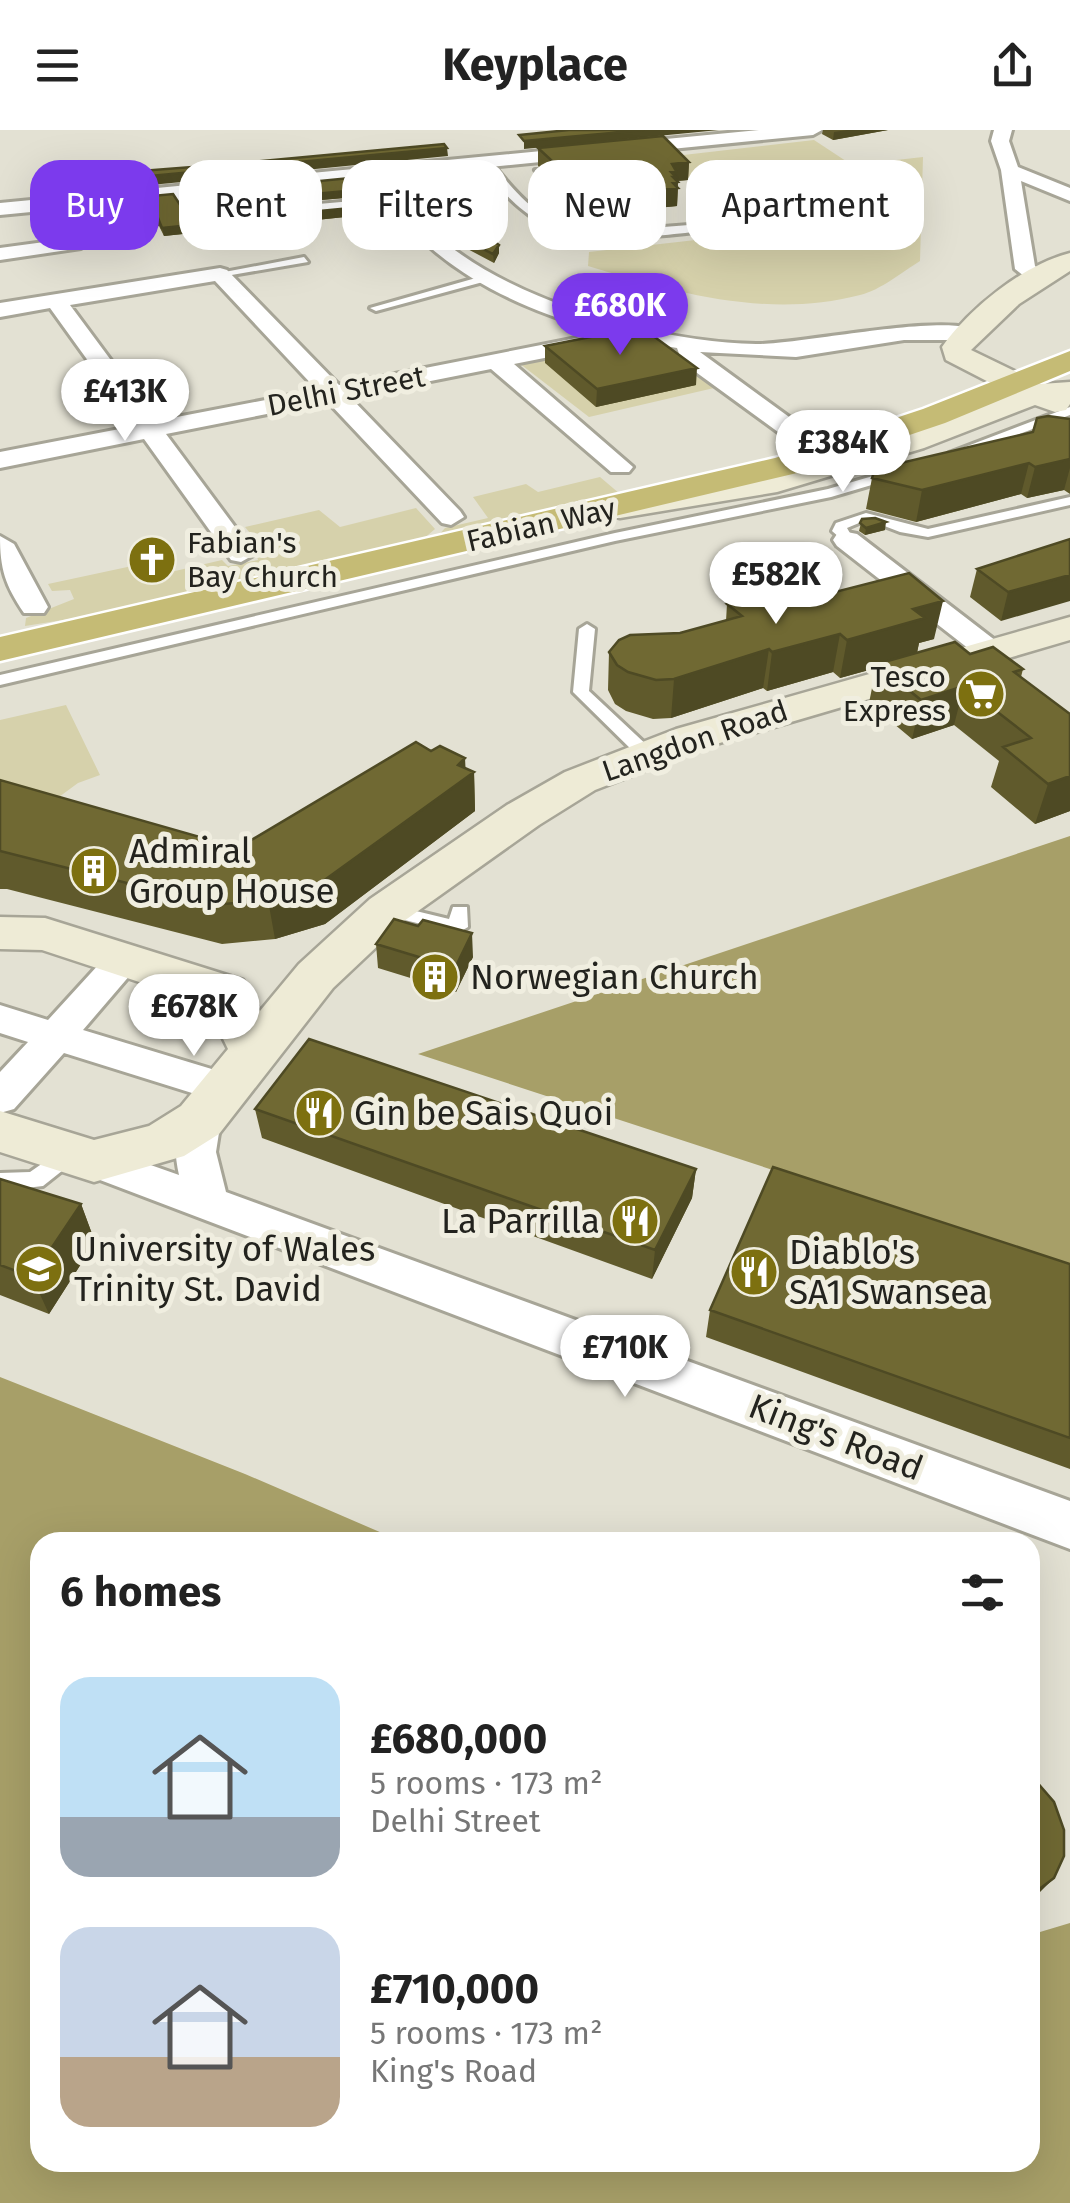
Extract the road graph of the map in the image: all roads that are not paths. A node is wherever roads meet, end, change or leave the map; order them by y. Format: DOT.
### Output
graph roads {
  1 [pos="814,130"];
  2 [pos="1003,130"];
  3 [pos="508,161"];
  4 [pos="1010,170"];
  5 [pos="508,190"];
  6 [pos="179,191"];
  7 [pos="1070,195"];
  8 [pos="0,209"];
  9 [pos="528,211"];
  10 [pos="30,250"];
  11 [pos="442,250"];
  12 [pos="0,254"];
  13 [pos="304,260"];
  14 [pos="1070,261"];
  15 [pos="218,273"];
  16 [pos="1036,276"];
  17 [pos="490,277"];
  18 [pos="55,300"];
  19 [pos="376,308"];
  20 [pos="0,310"];
  21 [pos="631,329"];
  22 [pos="687,343"];
  23 [pos="964,345"];
  24 [pos="496,361"];
  25 [pos="1058,392"];
  26 [pos="332,394"];
  27 [pos="934,416"];
  28 [pos="149,430"];
  29 [pos="798,435"];
  30 [pos="940,459"];
  31 [pos="0,460"];
  32 [pos="620,467"];
  33 [pos="905,471"];
  34 [pos="1068,500"];
  35 [pos="607,510"];
  36 [pos="451,517"];
  37 [pos="847,540"];
  38 [pos="0,544"];
  39 [pos="241,554"];
  40 [pos="34,607"];
  41 [pos="1070,628"];
  42 [pos="587,629"];
  43 [pos="0,649"];
  44 [pos="989,650"];
  45 [pos="0,670"];
  46 [pos="0,680"];
  47 [pos="645,753"];
  48 [pos="387,910"];
  49 [pos="460,911"];
  50 [pos="0,933"];
  51 [pos="124,960"];
  52 [pos="316,976"];
  53 [pos="225,992"];
  54 [pos="0,1019"];
  55 [pos="55,1037"];
  56 [pos="226,1086"];
  57 [pos="0,1098"];
  58 [pos="0,1130"];
  59 [pos="82,1157"];
  60 [pos="0,1182"];
  61 [pos="207,1203"];
  62 [pos="1070,1525"];
  1 -- 3 [label="street"];
  2 -- 4 [label="street"];
  4 -- 7 [label="street"];
  4 -- 16 [label="street"];
  5 -- 9 [label="lane"];
  6 -- 8 [label="street"];
  10 -- 12 [label="street"];
  11 -- 17 [label="street"];
  13 -- 15 [label="lane"];
  14 -- 16 [label="street"];
  15 -- 18 [label="street"];
  15 -- 26 [label="street"];
  16 -- 23 [label="street"];
  17 -- 19 [label="lane"];
  17 -- 21 [label="street"];
  18 -- 20 [label="street"];
  18 -- 28 [label="street"];
  21 -- 22 [label="street"];
  21 -- 24 [label="street, Delhi Street"];
  22 -- 23 [label="street"];
  22 -- 29 [label="street"];
  23 -- 25 [label="street"];
  23 -- 27 [label="street"];
  24 -- 26 [label="street, Delhi Street"];
  24 -- 32 [label="street"];
  25 -- 27 [label="highway, Fabian Way"];
  25 -- 30 [label="lane"];
  25 -- 35 [label="street"];
  25 -- 45 [label="highway, Fabian Way"];
  26 -- 28 [label="street, Delhi Street"];
  26 -- 36 [label="street"];
  27 -- 35 [label="highway, Fabian Way"];
  28 -- 31 [label="street, Delhi Street"];
  28 -- 39 [label="street"];
  33 -- 46 [label="lane"];
  34 -- 37 [label="lane"];
  35 -- 43 [label="highway, Fabian Way"];
  37 -- 44 [label="street"];
  38 -- 40 [label="street"];
  41 -- 44 [label="street, Langdon Road"];
  42 -- 47 [label="lane"];
  44 -- 47 [label="street, Langdon Road"];
  47 -- 48 [label="street, Langdon Road"];
  48 -- 49 [label="lane"];
  48 -- 52 [label="street, Langdon Road"];
  50 -- 51 [label="street"];
  51 -- 53 [label="street"];
  51 -- 55 [label="street"];
  52 -- 53 [label="street, Langdon Road"];
  52 -- 56 [label="street, Langdon Road"];
  53 -- 56 [label="street"];
  54 -- 55 [label="street"];
  55 -- 56 [label="street"];
  55 -- 57 [label="street"];
  56 -- 59 [label="street"];
  56 -- 61 [label="street"];
  58 -- 59 [label="street, King's Road"];
  59 -- 60 [label="lane"];
  59 -- 61 [label="street, King's Road"];
  61 -- 62 [label="street, King's Road"];
}
